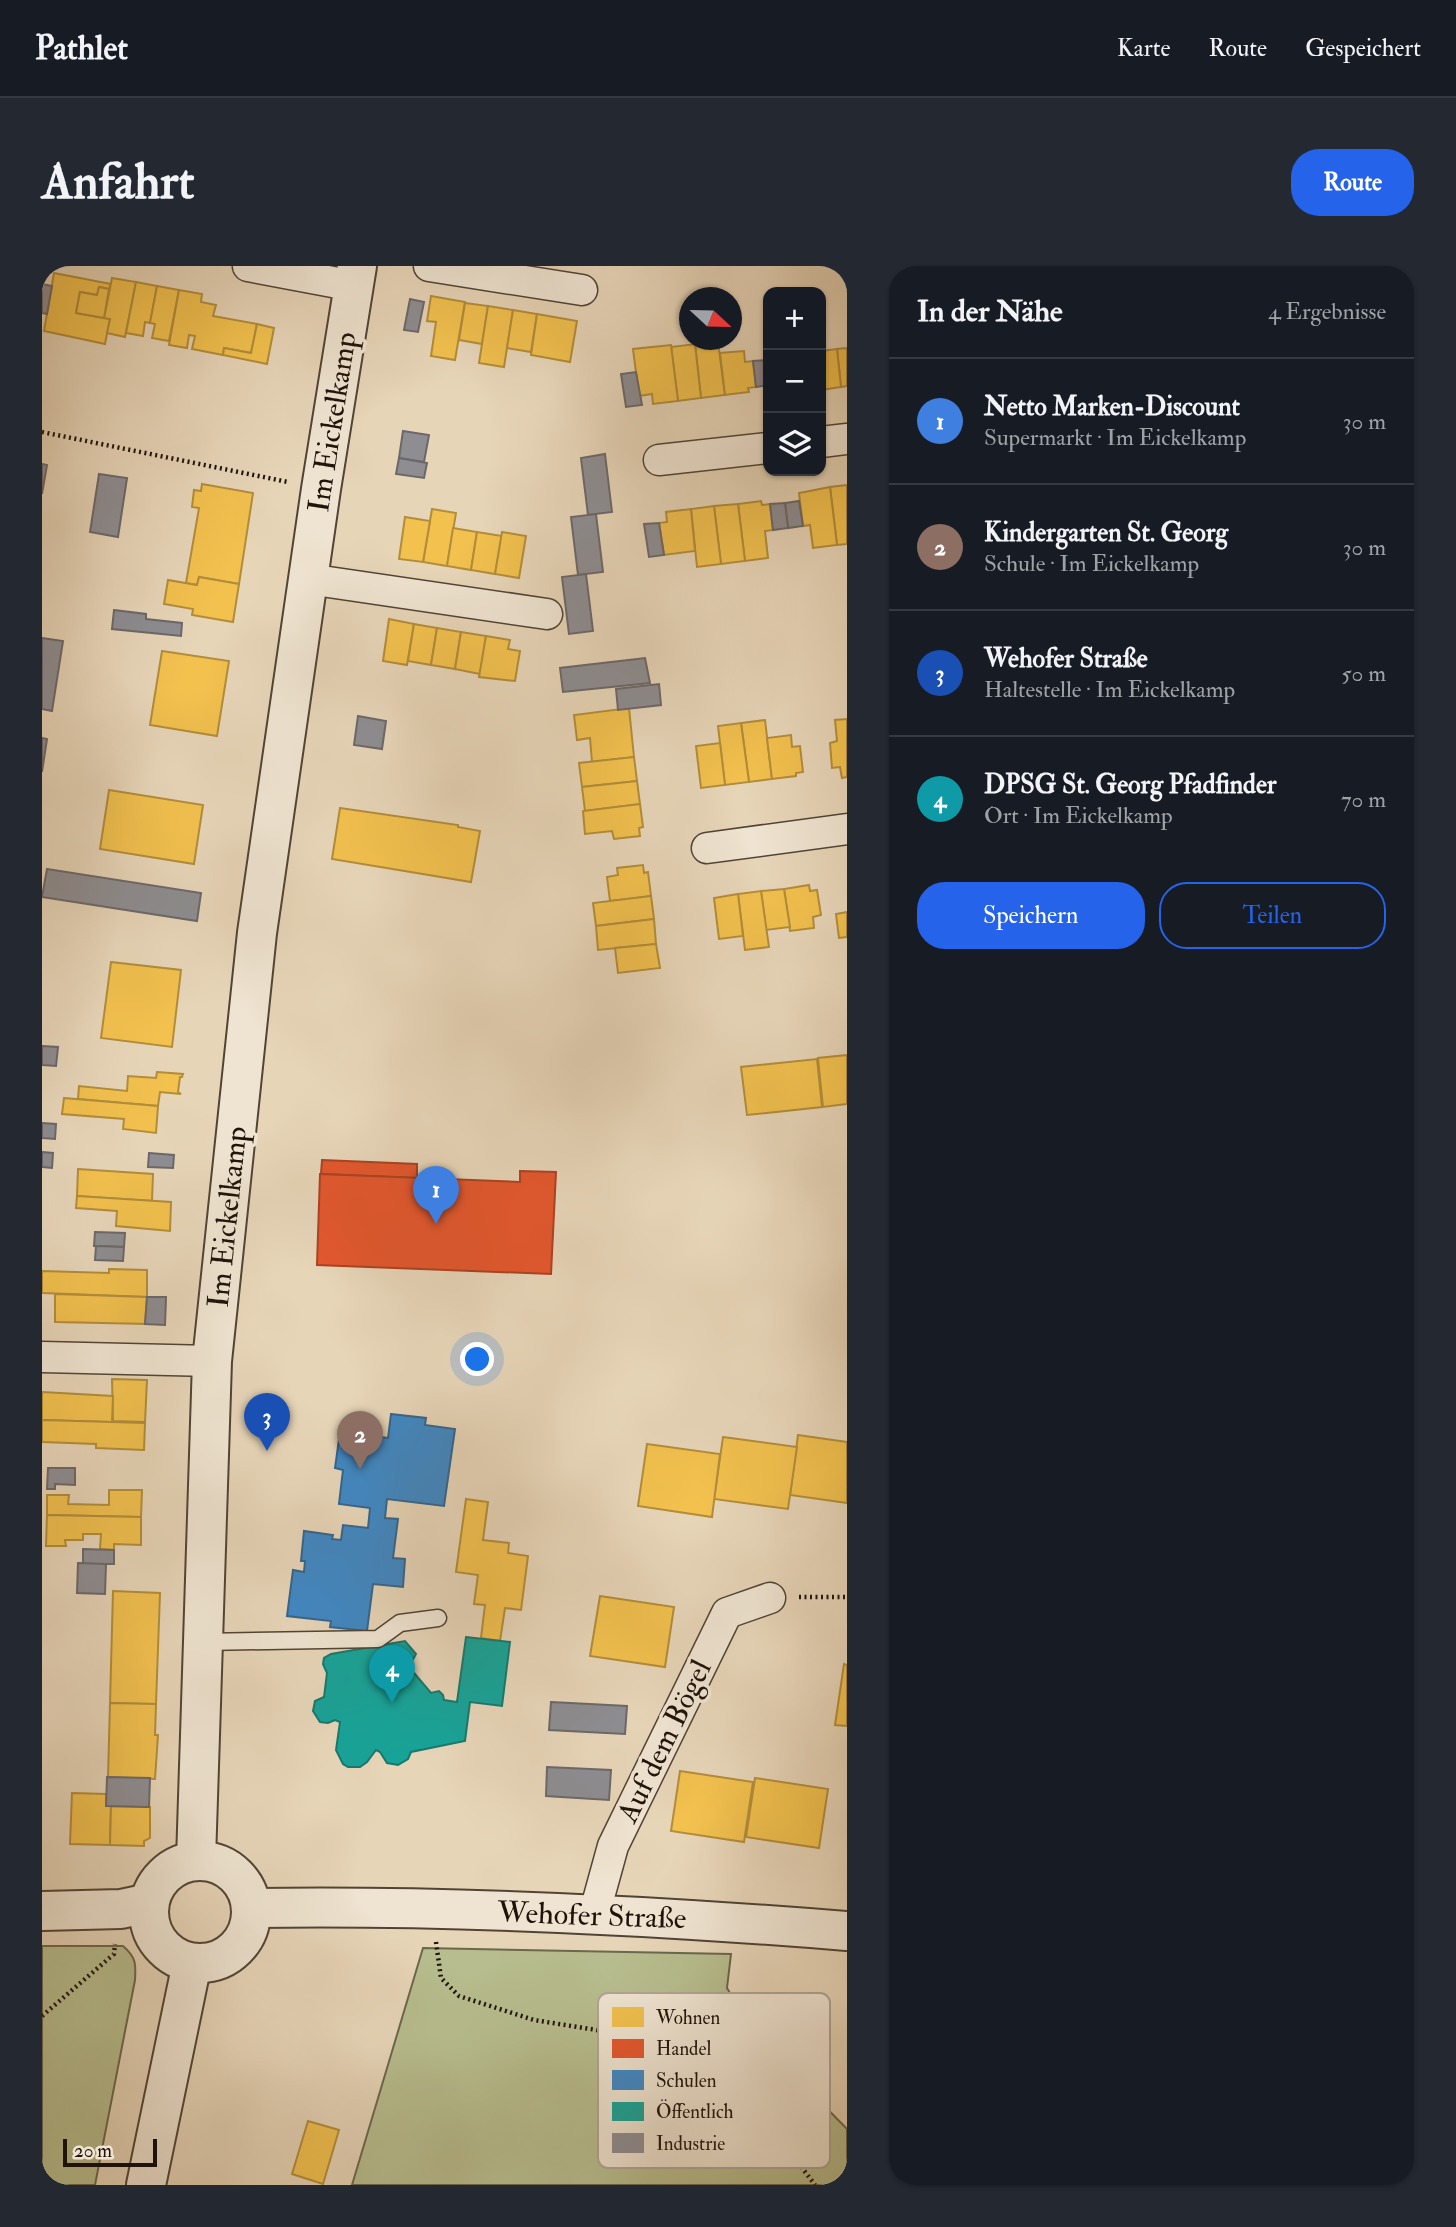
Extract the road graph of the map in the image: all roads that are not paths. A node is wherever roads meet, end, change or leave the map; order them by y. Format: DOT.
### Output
graph roads {
  1 [pos="247,266"];
  2 [pos="429,266"];
  3 [pos="356,276"];
  4 [pos="582,290"];
  5 [pos="847,439"];
  6 [pos="826,441"];
  7 [pos="763,449"];
  8 [pos="659,460"];
  9 [pos="308,579"];
  10 [pos="547,614"];
  11 [pos="847,829"];
  12 [pos="707,848"];
  13 [pos="42,1357"];
  14 [pos="212,1361"];
  15 [pos="770,1598"];
  16 [pos="438,1618"];
  17 [pos="203,1642"];
  18 [pos="196,1860"];
  19 [pos="135,1906"];
  20 [pos="252,1909"];
  21 [pos="42,1910"];
  22 [pos="594,1915"];
  23 [pos="847,1931"];
  24 [pos="192,1963"];
  25 [pos="146,2185"];
  1 -- 3 [label="street"];
  2 -- 4 [label="street"];
  3 -- 9 [label="street, Im Eickelkamp"];
  5 -- 6 [label="street"];
  7 -- 8 [label="street"];
  9 -- 10 [label="street"];
  9 -- 14 [label="street, Im Eickelkamp"];
  11 -- 12 [label="street"];
  13 -- 14 [label="street"];
  14 -- 17 [label="street, Im Eickelkamp"];
  15 -- 22 [label="street, Auf dem Bögel"];
  16 -- 17 [label="lane"];
  17 -- 18 [label="street, Im Eickelkamp"];
  18 -- 19 [label="street"];
  18 -- 20 [label="street"];
  19 -- 21 [label="street"];
  19 -- 24 [label="street"];
  20 -- 22 [label="street, Wehofer Straße"];
  20 -- 24 [label="street"];
  22 -- 23 [label="street, Wehofer Straße"];
  24 -- 25 [label="street"];
}
